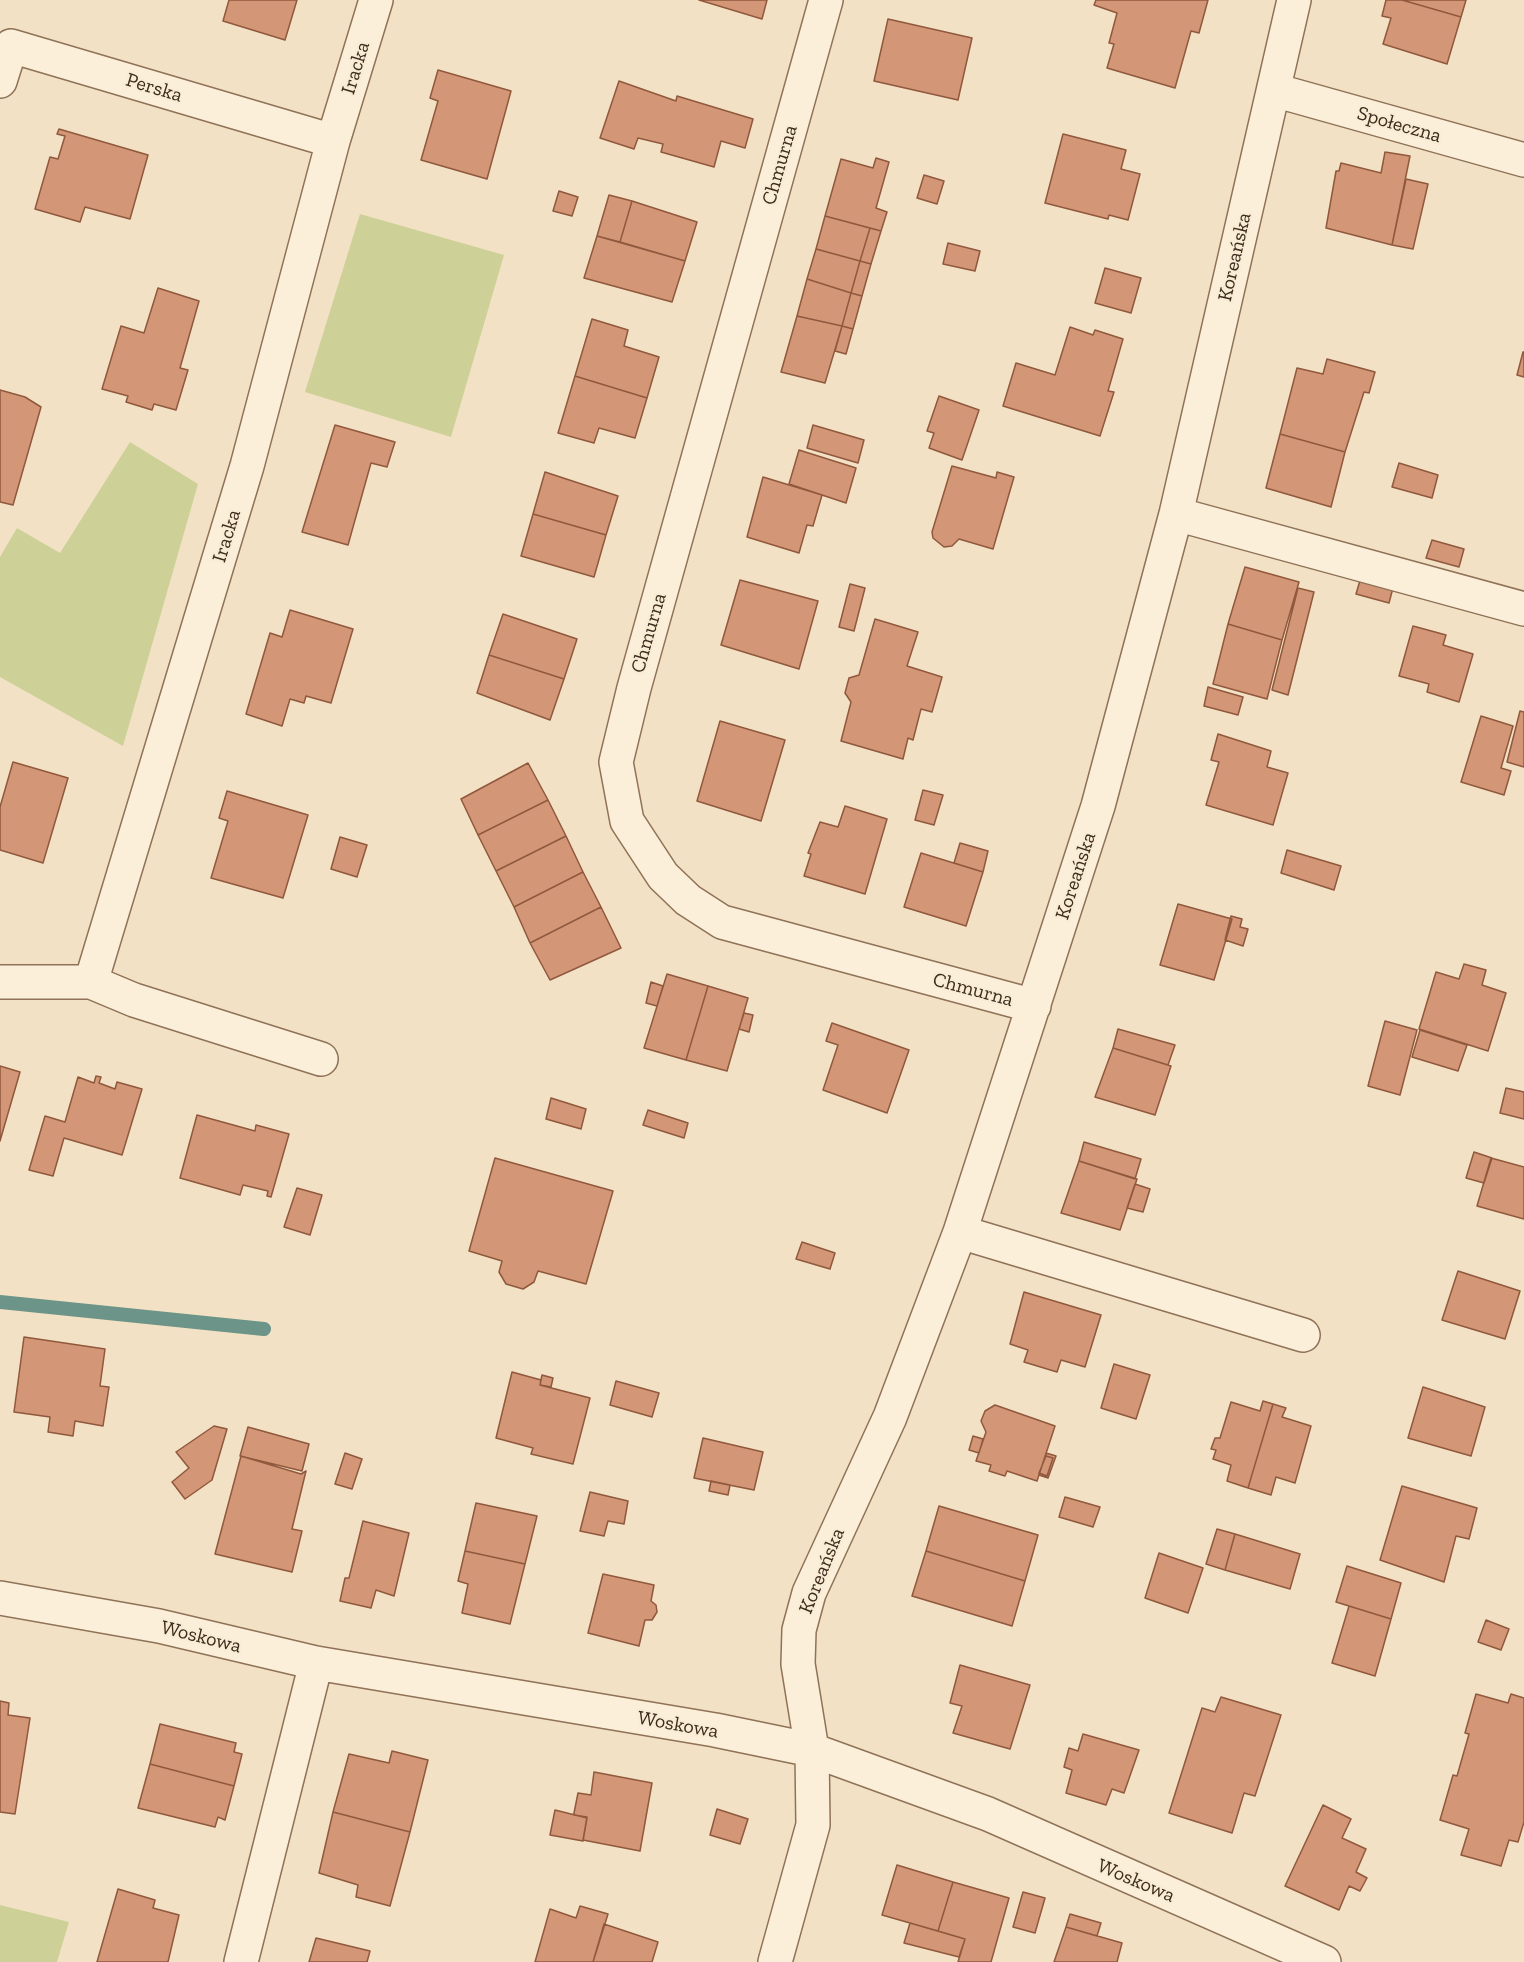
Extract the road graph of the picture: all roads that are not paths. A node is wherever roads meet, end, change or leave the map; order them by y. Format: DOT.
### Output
graph roads {
  1 [pos="376,0"];
  2 [pos="826,0"];
  3 [pos="1294,0"];
  4 [pos="5,43"];
  5 [pos="0,81"];
  6 [pos="1274,90"];
  7 [pos="333,141"];
  8 [pos="1524,160"];
  9 [pos="1176,514"];
  10 [pos="1524,609"];
  11 [pos="0,982"];
  12 [pos="91,982"];
  13 [pos="1034,1006"];
  14 [pos="321,1059"];
  15 [pos="960,1232"];
  16 [pos="1303,1335"];
  17 [pos="0,1598"];
  18 [pos="316,1663"];
  19 [pos="812,1750"];
  20 [pos="241,1962"];
  21 [pos="775,1962"];
  22 [pos="1324,1962"];
  1 -- 7 [label="street, Iracka"];
  2 -- 13 [label="street, Chmurna"];
  3 -- 6 [label="street, Koreańska"];
  4 -- 5 [label="street, Perska"];
  4 -- 7 [label="street, Perska"];
  6 -- 8 [label="street, Społeczna"];
  6 -- 9 [label="street, Koreańska"];
  7 -- 12 [label="street, Iracka"];
  9 -- 10 [label="street"];
  9 -- 13 [label="street, Koreańska"];
  11 -- 12 [label="street"];
  12 -- 14 [label="street"];
  13 -- 15 [label="street, Koreańska"];
  15 -- 16 [label="street"];
  15 -- 19 [label="street, Koreańska"];
  17 -- 18 [label="street, Woskowa"];
  18 -- 19 [label="street, Woskowa"];
  18 -- 20 [label="street"];
  19 -- 21 [label="street, Koreańska"];
  19 -- 22 [label="street, Woskowa"];
}
